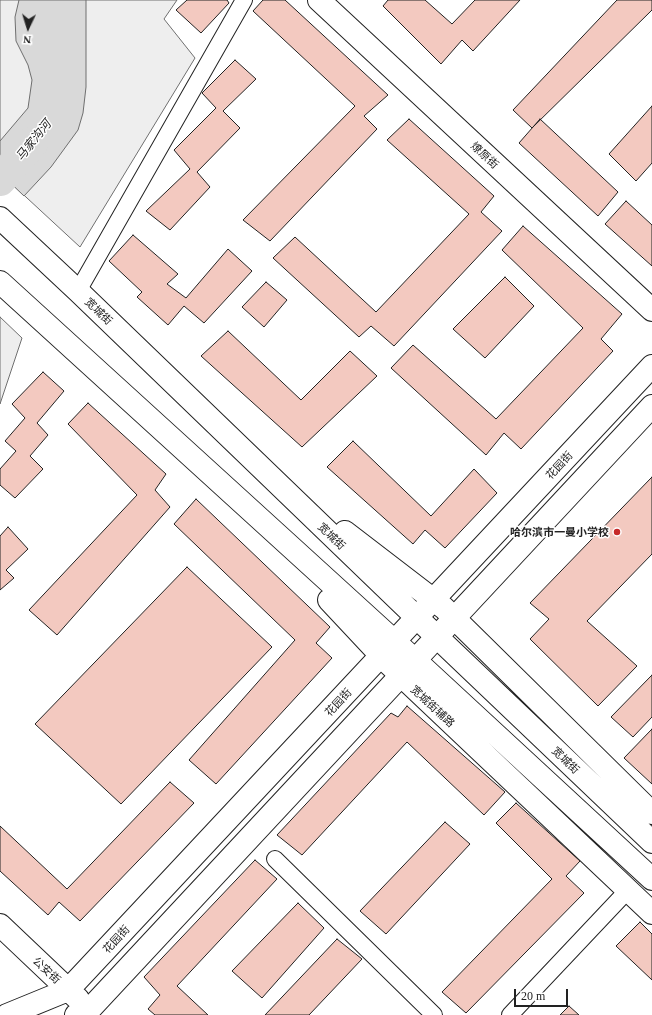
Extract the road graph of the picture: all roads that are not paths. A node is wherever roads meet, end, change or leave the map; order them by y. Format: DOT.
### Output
graph roads {
  1 [pos="244,0"];
  2 [pos="319,0"];
  3 [pos="6,224"];
  4 [pos="0,282"];
  5 [pos="78,291"];
  6 [pos="652,310"];
  7 [pos="652,366"];
  8 [pos="652,406"];
  9 [pos="256,463"];
  10 [pos="433,600"];
  11 [pos="416,618"];
  12 [pos="454,618"];
  13 [pos="437,637"];
  14 [pos="388,648"];
  15 [pos="408,668"];
  16 [pos="652,813"];
  17 [pos="652,842"];
  18 [pos="276,860"];
  19 [pos="652,879"];
  20 [pos="628,890"];
  21 [pos="652,913"];
  22 [pos="0,925"];
  23 [pos="68,990"];
  24 [pos="87,1013"];
  25 [pos="7,1015"];
  26 [pos="434,1015"];
  27 [pos="510,1015"];
  1 -- 5 [label="street"];
  2 -- 6 [label="main road, 燎原街"];
  3 -- 5 [label="main road, 宽城街"];
  4 -- 14 [label="main road"];
  5 -- 9 [label="main road, 宽城街"];
  7 -- 10 [label="main road, 花园街"];
  8 -- 12 [label="main road"];
  9 -- 10 [label="main road"];
  9 -- 11 [label="main road, 宽城街"];
  10 -- 11 [label="main road, 花园街"];
  10 -- 12 [label="main road"];
  11 -- 13 [label="main road, 宽城街"];
  11 -- 14 [label="main road, 花园街"];
  12 -- 13 [label="main road"];
  12 -- 16 [label="main road"];
  13 -- 15 [label="main road"];
  13 -- 17 [label="main road, 宽城街"];
  14 -- 15 [label="main road"];
  14 -- 23 [label="main road, 花园街"];
  15 -- 19 [label="main road"];
  15 -- 20 [label="main road, 宽城街辅路"];
  15 -- 24 [label="main road"];
  18 -- 26 [label="street"];
  20 -- 21 [label="main road, 宽城街辅路"];
  20 -- 27 [label="street"];
  22 -- 23 [label="main road, 公安街"];
  23 -- 24 [label="main road, 公安街"];
  23 -- 25 [label="main road, 花园街"];
}
